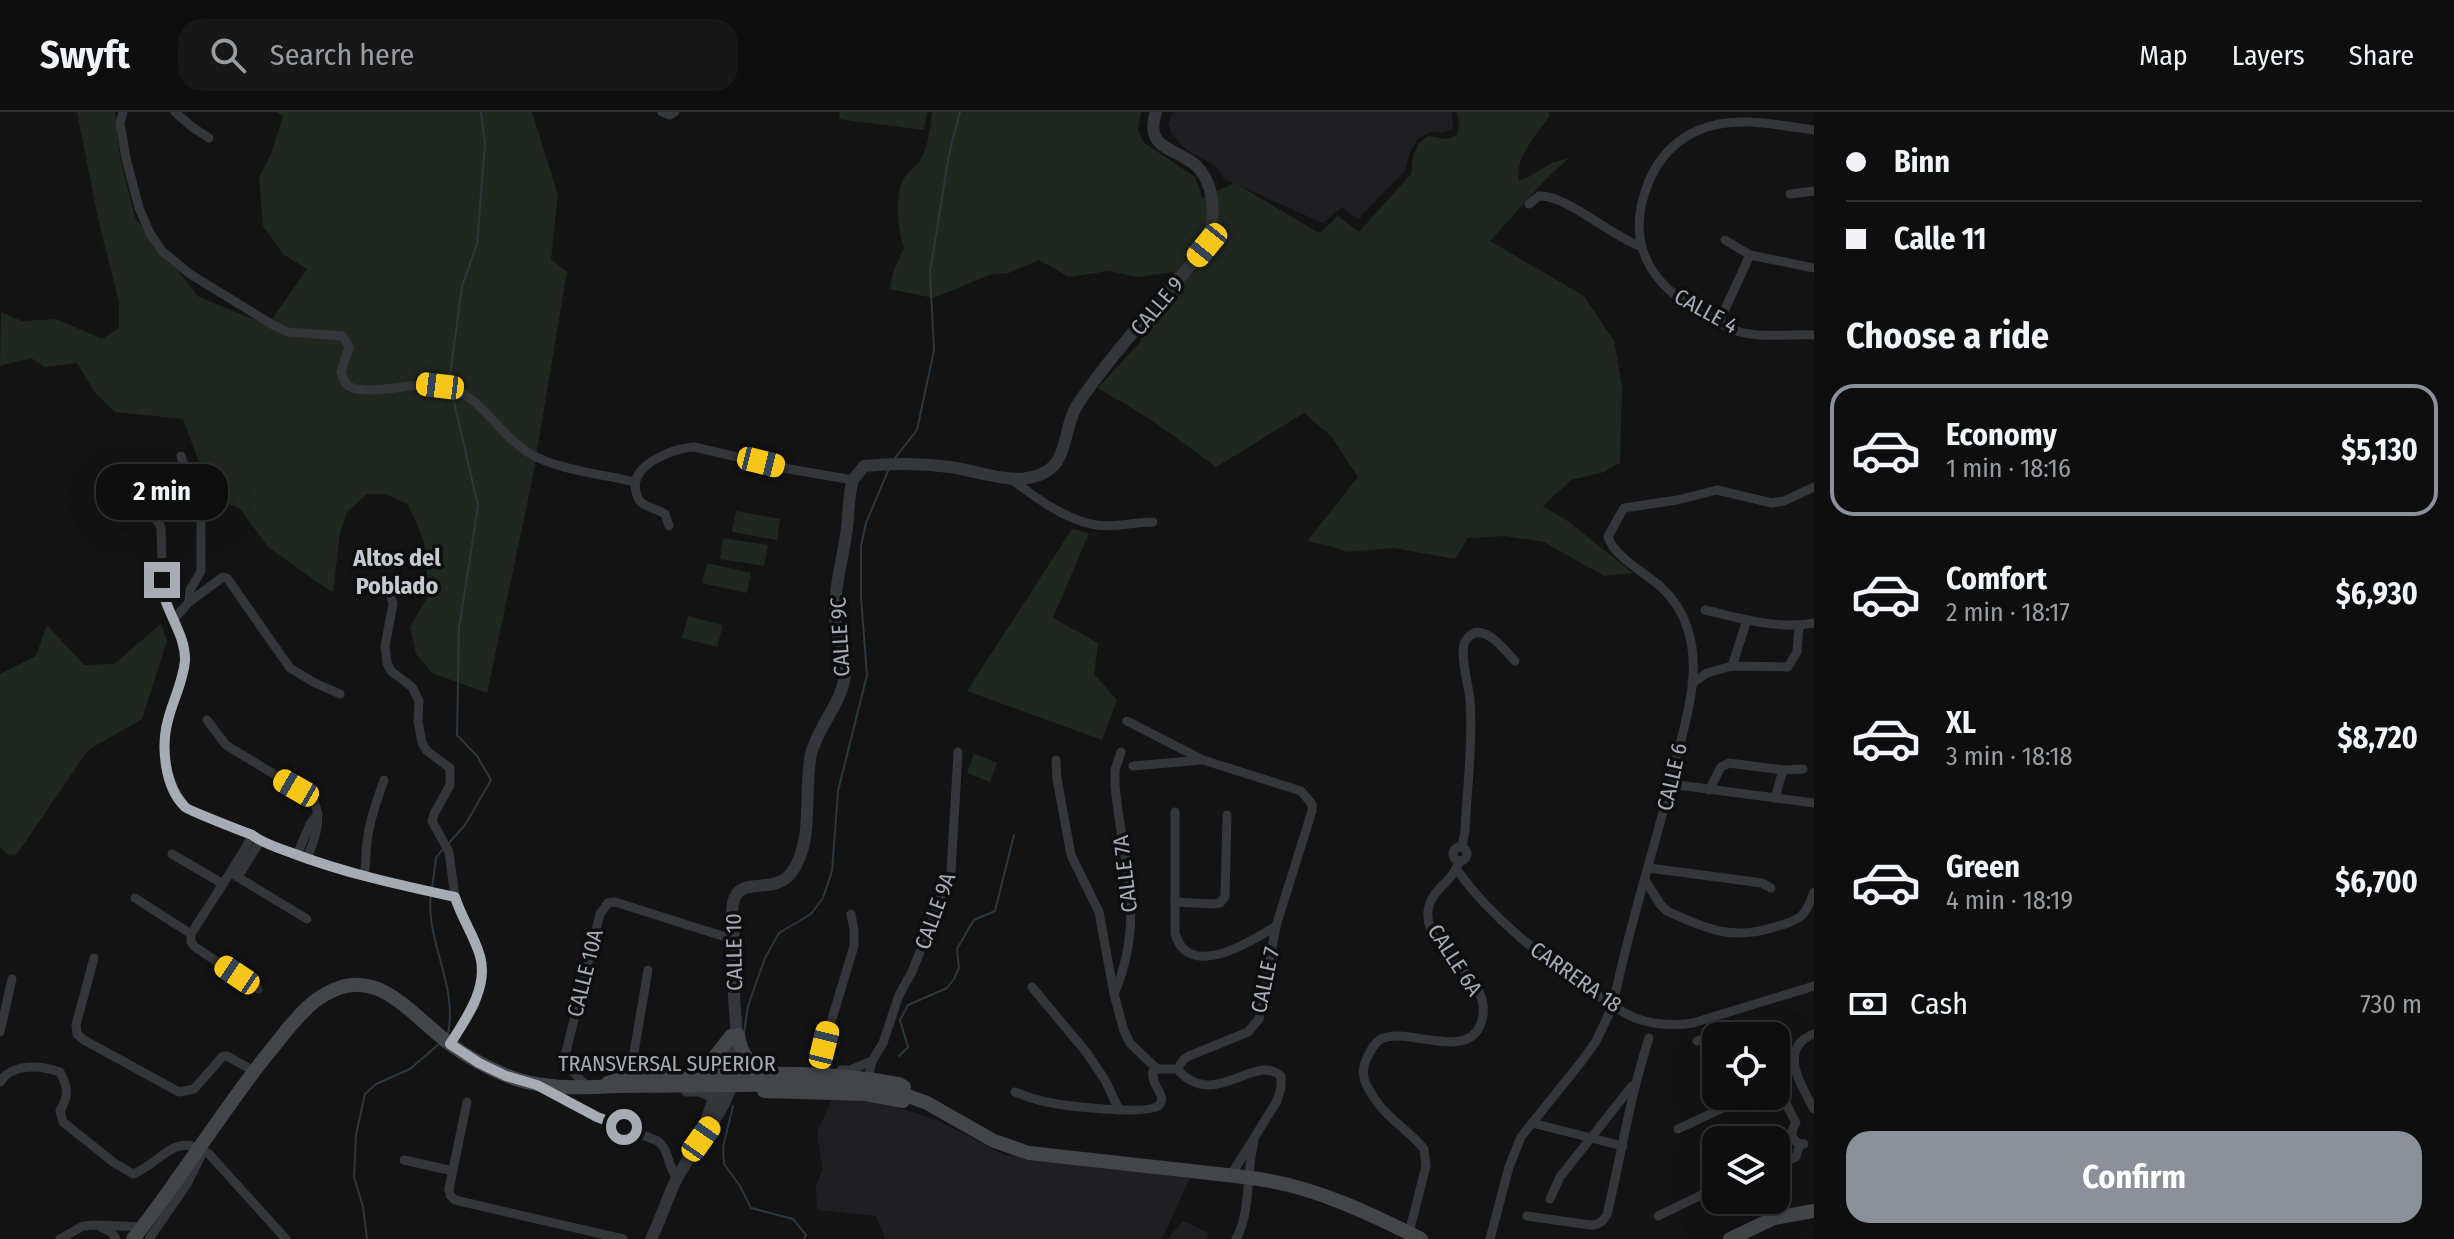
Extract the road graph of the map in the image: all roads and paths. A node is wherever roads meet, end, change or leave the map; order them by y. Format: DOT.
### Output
graph roads {
  1 [pos="123,112"];
  2 [pos="175,112"];
  3 [pos="662,112"];
  4 [pos="675,112"];
  5 [pos="1156,112"];
  6 [pos="1814,130"];
  7 [pos="209,138"];
  8 [pos="1814,191"];
  9 [pos="1790,194"];
  10 [pos="1529,204"];
  11 [pos="1725,240"];
  12 [pos="1640,246"];
  13 [pos="1750,255"];
  14 [pos="1814,268"];
  15 [pos="1719,322"];
  16 [pos="1814,335"];
  17 [pos="181,456"];
  18 [pos="1011,479"];
  19 [pos="853,480"];
  20 [pos="635,482"];
  21 [pos="1814,487"];
  22 [pos="142,515"];
  23 [pos="1153,522"];
  24 [pos="669,526"];
  25 [pos="387,583"];
  26 [pos="189,602"];
  27 [pos="1705,610"];
  28 [pos="174,619"];
  29 [pos="1747,620"];
  30 [pos="1814,623"];
  31 [pos="1799,627"];
  32 [pos="1515,661"];
  33 [pos="1732,666"];
  34 [pos="1692,683"];
  35 [pos="340,694"];
  36 [pos="207,720"];
  37 [pos="1127,721"];
  38 [pos="958,752"];
  39 [pos="1121,752"];
  40 [pos="1056,760"];
  41 [pos="1203,760"];
  42 [pos="1133,766"];
  43 [pos="1803,769"];
  44 [pos="1783,770"];
  45 [pos="384,780"];
  46 [pos="1670,784"];
  47 [pos="1709,790"];
  48 [pos="1775,798"];
  49 [pos="1814,803"];
  50 [pos="1175,812"];
  51 [pos="1227,815"];
  52 [pos="256,838"];
  53 [pos="172,854"];
  54 [pos="302,857"];
  55 [pos="1458,866"];
  56 [pos="1649,868"];
  57 [pos="234,875"];
  58 [pos="364,875"];
  59 [pos="1645,880"];
  60 [pos="223,884"];
  61 [pos="1771,888"];
  62 [pos="1814,892"];
  63 [pos="735,896"];
  64 [pos="455,897"];
  65 [pos="135,898"];
  66 [pos="1175,902"];
  67 [pos="851,914"];
  68 [pos="307,919"];
  69 [pos="1276,926"];
  70 [pos="191,934"];
  71 [pos="735,940"];
  72 [pos="94,958"];
  73 [pos="648,970"];
  74 [pos="12,979"];
  75 [pos="1814,986"];
  76 [pos="1032,987"];
  77 [pos="258,989"];
  78 [pos="1114,994"];
  79 [pos="0,1032"];
  80 [pos="1814,1034"];
  81 [pos="734,1036"];
  82 [pos="1649,1038"];
  83 [pos="1702,1039"];
  84 [pos="446,1041"];
  85 [pos="1697,1041"];
  86 [pos="872,1061"];
  87 [pos="1157,1069"];
  88 [pos="1177,1069"];
  89 [pos="631,1070"];
  90 [pos="254,1071"];
  91 [pos="766,1074"];
  92 [pos="728,1075"];
  93 [pos="696,1076"];
  94 [pos="867,1078"];
  95 [pos="822,1079"];
  96 [pos="0,1082"];
  97 [pos="1634,1083"];
  98 [pos="537,1085"];
  99 [pos="593,1087"];
  100 [pos="618,1088"];
  101 [pos="729,1091"];
  102 [pos="1015,1092"];
  103 [pos="866,1094"];
  104 [pos="714,1098"];
  105 [pos="467,1102"];
  106 [pos="927,1103"];
  107 [pos="1790,1109"];
  108 [pos="1814,1109"];
  109 [pos="1119,1110"];
  110 [pos="1719,1110"];
  111 [pos="1532,1123"];
  112 [pos="1678,1129"];
  113 [pos="1256,1135"];
  114 [pos="1592,1137"];
  115 [pos="701,1139"];
  116 [pos="1623,1146"];
  117 [pos="204,1151"];
  118 [pos="1790,1159"];
  119 [pos="404,1160"];
  120 [pos="453,1171"];
  121 [pos="1234,1176"];
  122 [pos="677,1178"];
  123 [pos="1702,1195"];
  124 [pos="1550,1199"];
  125 [pos="1814,1209"];
  126 [pos="1527,1216"];
  127 [pos="1658,1216"];
  128 [pos="95,1225"];
  129 [pos="141,1235"];
  130 [pos="1415,1236"];
  131 [pos="60,1239"];
  132 [pos="116,1239"];
  133 [pos="286,1239"];
  134 [pos="623,1239"];
  135 [pos="651,1239"];
  136 [pos="1236,1239"];
  137 [pos="1490,1239"];
  138 [pos="1730,1239"];
  1 -- 20 [label="street"];
  2 -- 7 [label="street"];
  3 -- 4 [label="street"];
  5 -- 18 [label="street, CALLE 9"];
  6 -- 12 [label="street"];
  8 -- 9 [label="street"];
  10 -- 12 [label="street"];
  11 -- 13 [label="street"];
  12 -- 15 [label="street, CALLE 4"];
  13 -- 14 [label="street"];
  13 -- 15 [label="street"];
  15 -- 16 [label="street, CALLE 4"];
  17 -- 26 [label="street"];
  18 -- 19 [label="street"];
  18 -- 23 [label="street"];
  19 -- 20 [label="street"];
  19 -- 63 [label="street, CALLE 9C"];
  20 -- 24 [label="street"];
  21 -- 34 [label="street, CALLE 6"];
  22 -- 28 [label="street"];
  25 -- 64 [label="street"];
  26 -- 28 [label="street"];
  26 -- 35 [label="street"];
  27 -- 29 [label="street"];
  28 -- 52 [label="street"];
  29 -- 31 [label="street"];
  29 -- 33 [label="street"];
  30 -- 31 [label="street"];
  31 -- 33 [label="street"];
  32 -- 55 [label="street"];
  33 -- 34 [label="street"];
  34 -- 46 [label="street, CALLE 6"];
  36 -- 54 [label="street"];
  37 -- 41 [label="street"];
  38 -- 86 [label="street, CALLE 9A"];
  39 -- 78 [label="street, CALLE 7A"];
  40 -- 78 [label="street"];
  41 -- 42 [label="street"];
  41 -- 69 [label="street, CALLE 7"];
  43 -- 44 [label="street"];
  44 -- 47 [label="street"];
  44 -- 48 [label="street"];
  45 -- 58 [label="street"];
  46 -- 47 [label="street"];
  46 -- 56 [label="street, CALLE 6"];
  47 -- 48 [label="street"];
  48 -- 49 [label="street"];
  50 -- 66 [label="street"];
  51 -- 66 [label="street"];
  52 -- 54 [label="street"];
  52 -- 57 [label="street"];
  53 -- 60 [label="street"];
  54 -- 58 [label="street"];
  55 -- 75 [label="street, CARRERA 18"];
  55 -- 130 [label="street, CALLE 6A"];
  56 -- 59 [label="street, CALLE 6"];
  56 -- 61 [label="street"];
  57 -- 60 [label="street"];
  57 -- 68 [label="street"];
  58 -- 64 [label="street"];
  59 -- 62 [label="street"];
  59 -- 111 [label="street, CALLE 6, bridge"];
  60 -- 70 [label="street"];
  63 -- 71 [label="street, CALLE 10"];
  64 -- 84 [label="street"];
  65 -- 70 [label="street"];
  66 -- 69 [label="street"];
  67 -- 95 [label="street"];
  69 -- 88 [label="street, CALLE 7"];
  70 -- 77 [label="street"];
  71 -- 81 [label="street, CALLE 10"];
  71 -- 99 [label="street, CALLE 10A"];
  72 -- 90 [label="street"];
  73 -- 89 [label="street"];
  74 -- 79 [label="street"];
  76 -- 109 [label="street"];
  78 -- 87 [label="street"];
  80 -- 108 [label="street"];
  81 -- 91 [label="main road"];
  81 -- 92 [label="street, CALLE 10"];
  81 -- 93 [label="main road"];
  82 -- 97 [label="street"];
  83 -- 85 [label="street"];
  84 -- 90 [label="main road, TRANSVERSAL SUPERIOR"];
  84 -- 98 [label="main road, TRANSVERSAL SUPERIOR"];
  86 -- 94 [label="street, CALLE 9A"];
  86 -- 95 [label="street"];
  87 -- 88 [label="street"];
  87 -- 109 [label="street"];
  88 -- 113 [label="street"];
  89 -- 93 [label="main road"];
  89 -- 99 [label="main road"];
  90 -- 117 [label="main road, TRANSVERSAL SUPERIOR"];
  91 -- 92 [label="main road"];
  91 -- 95 [label="main road"];
  92 -- 93 [label="main road"];
  92 -- 101 [label="street, CALLE 10"];
  92 -- 104 [label="street, CALLE 10"];
  94 -- 95 [label="main road"];
  94 -- 103 [label="street, CALLE 9A"];
  94 -- 106 [label="main road"];
  95 -- 101 [label="main road"];
  95 -- 103 [label="main road"];
  96 -- 117 [label="street"];
  97 -- 114 [label="street"];
  97 -- 116 [label="street"];
  98 -- 99 [label="main road, TRANSVERSAL SUPERIOR"];
  98 -- 122 [label="street"];
  99 -- 100 [label="main road, TRANSVERSAL SUPERIOR"];
  100 -- 104 [label="street"];
  100 -- 106 [label="main road, TRANSVERSAL SUPERIOR, bridge"];
  101 -- 115 [label="street, CALLE 10"];
  102 -- 109 [label="street"];
  103 -- 106 [label="main road"];
  104 -- 115 [label="street, CALLE 10"];
  105 -- 120 [label="street"];
  106 -- 121 [label="main road, TRANSVERSAL SUPERIOR"];
  107 -- 118 [label="street"];
  110 -- 112 [label="street"];
  111 -- 114 [label="street"];
  111 -- 137 [label="street, CALLE 6"];
  113 -- 121 [label="street"];
  113 -- 136 [label="street"];
  114 -- 116 [label="street"];
  114 -- 124 [label="street"];
  115 -- 122 [label="street, CALLE 10"];
  116 -- 126 [label="street"];
  117 -- 129 [label="main road, TRANSVERSAL SUPERIOR"];
  117 -- 129 [label="street"];
  117 -- 133 [label="street"];
  119 -- 120 [label="street"];
  120 -- 134 [label="street"];
  121 -- 130 [label="main road, TRANSVERSAL SUPERIOR, bridge"];
  122 -- 135 [label="street, CALLE 10"];
  123 -- 127 [label="street"];
  125 -- 138 [label="main road"];
  128 -- 129 [label="street"];
  128 -- 131 [label="street"];
  128 -- 132 [label="street"];
}
